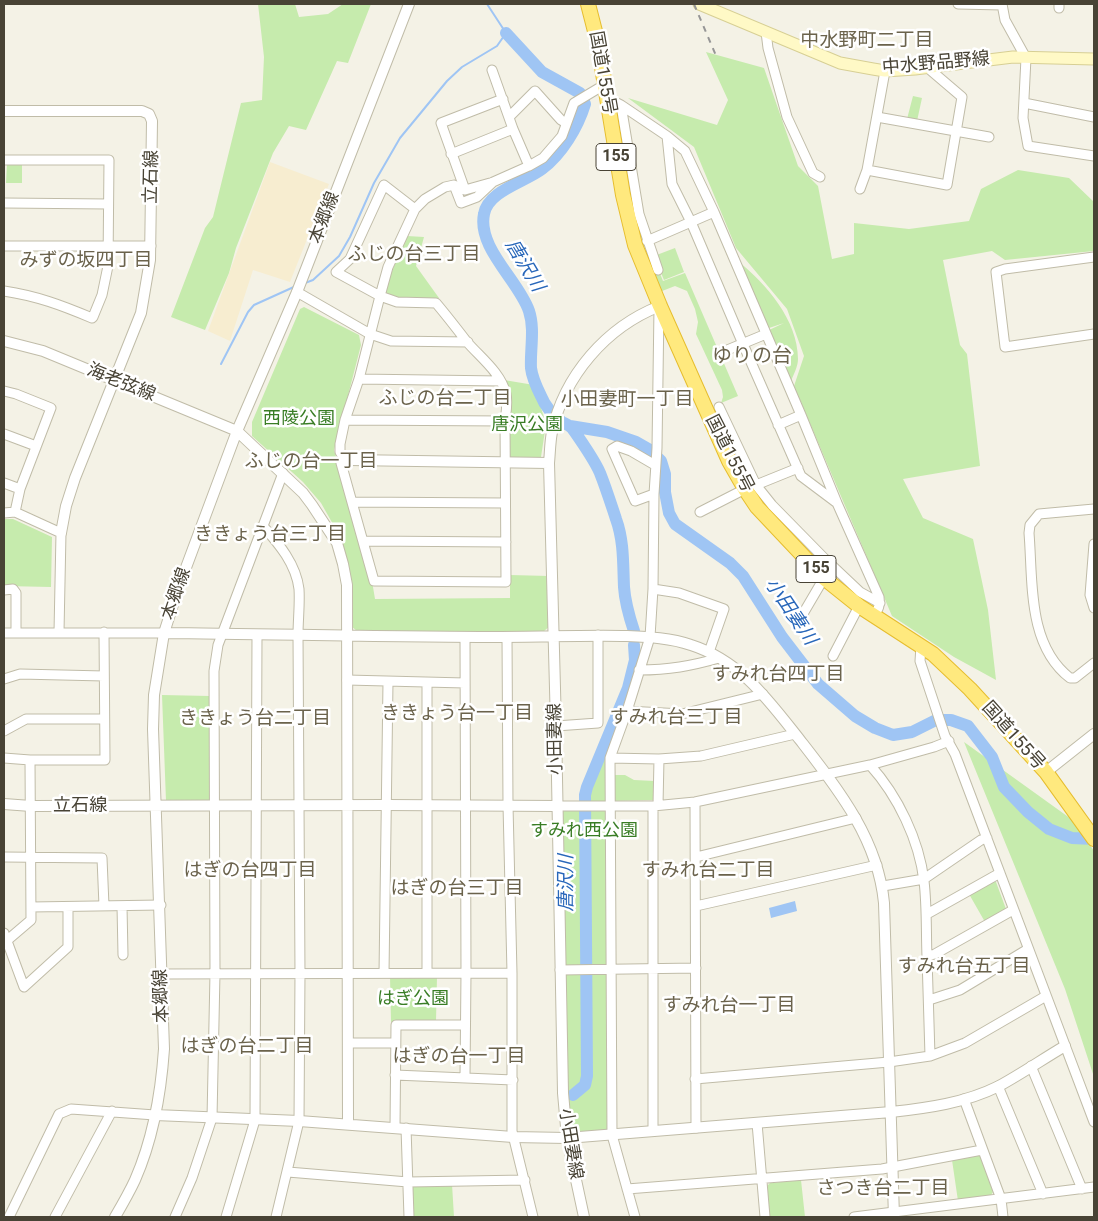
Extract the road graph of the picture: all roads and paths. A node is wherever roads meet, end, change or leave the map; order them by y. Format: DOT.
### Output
graph roads {
  1 [pos="409,4"];
  2 [pos="588,4"];
  3 [pos="699,4"];
  4 [pos="958,4"];
  5 [pos="1002,4"];
  6 [pos="766,32"];
  7 [pos="1026,58"];
  8 [pos="1094,60"];
  9 [pos="928,68"];
  10 [pos="492,70"];
  11 [pos="885,71"];
  12 [pos="605,91"];
  13 [pos="502,99"];
  14 [pos="1024,103"];
  15 [pos="621,105"];
  16 [pos="4,111"];
  17 [pos="509,117"];
  18 [pos="877,117"];
  19 [pos="1094,117"];
  20 [pos="566,123"];
  21 [pos="513,129"];
  22 [pos="957,132"];
  23 [pos="667,136"];
  24 [pos="988,138"];
  25 [pos="451,154"];
  26 [pos="1094,156"];
  27 [pos="4,160"];
  28 [pos="529,166"];
  29 [pos="867,170"];
  30 [pos="820,177"];
  31 [pos="493,182"];
  32 [pos="860,189"];
  33 [pos="4,203"];
  34 [pos="108,204"];
  35 [pos="415,209"];
  36 [pos="714,212"];
  37 [pos="691,222"];
  38 [pos="647,241"];
  39 [pos="4,246"];
  40 [pos="151,246"];
  41 [pos="109,247"];
  42 [pos="1094,257"];
  43 [pos="658,270"];
  44 [pos="299,286"];
  45 [pos="4,291"];
  46 [pos="380,296"];
  47 [pos="660,306"];
  48 [pos="370,334"];
  49 [pos="766,334"];
  50 [pos="1094,334"];
  51 [pos="4,341"];
  52 [pos="468,342"];
  53 [pos="743,344"];
  54 [pos="720,353"];
  55 [pos="359,379"];
  56 [pos="113,380"];
  57 [pos="500,381"];
  58 [pos="4,391"];
  59 [pos="718,407"];
  60 [pos="801,415"];
  61 [pos="345,420"];
  62 [pos="505,421"];
  63 [pos="778,425"];
  64 [pos="237,431"];
  65 [pos="4,434"];
  66 [pos="36,446"];
  67 [pos="344,458"];
  68 [pos="505,463"];
  69 [pos="549,463"];
  70 [pos="655,464"];
  71 [pos="798,468"];
  72 [pos="283,473"];
  73 [pos="4,483"];
  74 [pos="750,487"];
  75 [pos="20,489"];
  76 [pos="654,494"];
  77 [pos="353,502"];
  78 [pos="506,503"];
  79 [pos="836,503"];
  80 [pos="1094,509"];
  81 [pos="15,512"];
  82 [pos="700,512"];
  83 [pos="4,513"];
  84 [pos="263,526"];
  85 [pos="61,533"];
  86 [pos="364,541"];
  87 [pos="506,542"];
  88 [pos="1094,544"];
  89 [pos="824,578"];
  90 [pos="654,589"];
  91 [pos="4,590"];
  92 [pos="859,606"];
  93 [pos="1094,608"];
  94 [pos="876,609"];
  95 [pos="797,624"];
  96 [pos="16,632"];
  97 [pos="59,632"];
  98 [pos="104,632"];
  99 [pos="4,633"];
  100 [pos="164,633"];
  101 [pos="222,634"];
  102 [pos="257,635"];
  103 [pos="598,635"];
  104 [pos="298,636"];
  105 [pos="346,636"];
  106 [pos="465,636"];
  107 [pos="553,636"];
  108 [pos="507,637"];
  109 [pos="650,637"];
  110 [pos="921,646"];
  111 [pos="709,652"];
  112 [pos="834,656"];
  113 [pos="719,658"];
  114 [pos="1094,663"];
  115 [pos="640,670"];
  116 [pos="104,676"];
  117 [pos="4,679"];
  118 [pos="347,680"];
  119 [pos="388,682"];
  120 [pos="427,683"];
  121 [pos="465,683"];
  122 [pos="763,694"];
  123 [pos="627,711"];
  124 [pos="104,719"];
  125 [pos="556,726"];
  126 [pos="4,730"];
  127 [pos="795,734"];
  128 [pos="1094,734"];
  129 [pos="947,738"];
  130 [pos="4,758"];
  131 [pos="610,758"];
  132 [pos="659,759"];
  133 [pos="30,760"];
  134 [pos="870,765"];
  135 [pos="1046,772"];
  136 [pos="827,775"];
  137 [pos="695,802"];
  138 [pos="4,804"];
  139 [pos="299,805"];
  140 [pos="347,805"];
  141 [pos="387,805"];
  142 [pos="426,805"];
  143 [pos="465,805"];
  144 [pos="508,805"];
  145 [pos="30,806"];
  146 [pos="156,806"];
  147 [pos="214,806"];
  148 [pos="256,806"];
  149 [pos="558,806"];
  150 [pos="610,806"];
  151 [pos="656,806"];
  152 [pos="856,818"];
  153 [pos="986,838"];
  154 [pos="1094,839"];
  155 [pos="4,857"];
  156 [pos="31,857"];
  157 [pos="696,857"];
  158 [pos="877,865"];
  159 [pos="1000,874"];
  160 [pos="924,879"];
  161 [pos="882,886"];
  162 [pos="160,905"];
  163 [pos="104,906"];
  164 [pos="122,906"];
  165 [pos="696,906"];
  166 [pos="31,907"];
  167 [pos="68,907"];
  168 [pos="1013,910"];
  169 [pos="927,914"];
  170 [pos="5,939"];
  171 [pos="1028,949"];
  172 [pos="123,955"];
  173 [pos="927,956"];
  174 [pos="696,968"];
  175 [pos="560,970"];
  176 [pos="610,970"];
  177 [pos="653,970"];
  178 [pos="215,973"];
  179 [pos="256,973"];
  180 [pos="300,973"];
  181 [pos="347,973"];
  182 [pos="384,973"];
  183 [pos="427,973"];
  184 [pos="466,973"];
  185 [pos="512,973"];
  186 [pos="161,974"];
  187 [pos="1046,996"];
  188 [pos="929,1000"];
  189 [pos="465,1025"];
  190 [pos="348,1043"];
  191 [pos="396,1043"];
  192 [pos="1065,1046"];
  193 [pos="930,1056"];
  194 [pos="889,1062"];
  195 [pos="1031,1066"];
  196 [pos="395,1076"];
  197 [pos="465,1078"];
  198 [pos="695,1079"];
  199 [pos="514,1080"];
  200 [pos="998,1086"];
  201 [pos="964,1099"];
  202 [pos="112,1111"];
  203 [pos="891,1112"];
  204 [pos="155,1115"];
  205 [pos="212,1118"];
  206 [pos="255,1120"];
  207 [pos="299,1121"];
  208 [pos="1094,1122"];
  209 [pos="757,1123"];
  210 [pos="348,1124"];
  211 [pos="395,1127"];
  212 [pos="406,1128"];
  213 [pos="696,1128"];
  214 [pos="653,1131"];
  215 [pos="612,1135"];
  216 [pos="513,1137"];
  217 [pos="567,1138"];
  218 [pos="982,1150"];
  219 [pos="892,1167"];
  220 [pos="288,1172"];
  221 [pos="762,1179"];
  222 [pos="525,1180"];
  223 [pos="408,1182"];
  224 [pos="1094,1187"];
  225 [pos="627,1189"];
  226 [pos="1082,1189"];
  227 [pos="1043,1194"];
  228 [pos="1001,1199"];
  229 [pos="894,1215"];
  230 [pos="9,1217"];
  231 [pos="55,1217"];
  232 [pos="115,1217"];
  233 [pos="176,1217"];
  234 [pos="226,1217"];
  235 [pos="277,1217"];
  236 [pos="409,1217"];
  237 [pos="533,1217"];
  238 [pos="584,1217"];
  239 [pos="635,1217"];
  240 [pos="765,1217"];
  241 [pos="854,1217"];
  242 [pos="1003,1217"];
  1 -- 44 [label="street, 本郷線"];
  2 -- 12 [label="highway, 国道155号 / 155"];
  3 -- 6 [label="main road, 中水野品野線"];
  4 -- 5 [label="street"];
  5 -- 7 [label="street"];
  6 -- 11 [label="main road, 中水野品野線"];
  6 -- 30 [label="street"];
  7 -- 8 [label="main road, 中水野品野線"];
  7 -- 9 [label="main road, 中水野品野線"];
  7 -- 14 [label="street"];
  9 -- 11 [label="main road, 中水野品野線"];
  9 -- 22 [label="street"];
  10 -- 13 [label="street"];
  11 -- 18 [label="street"];
  12 -- 15 [label="street"];
  12 -- 20 [label="street"];
  12 -- 47 [label="highway, 国道155号 / 155"];
  13 -- 17 [label="street"];
  13 -- 25 [label="street"];
  14 -- 19 [label="street"];
  14 -- 26 [label="street"];
  15 -- 23 [label="street"];
  15 -- 38 [label="street"];
  16 -- 40 [label="street, 立石線"];
  17 -- 20 [label="street"];
  17 -- 21 [label="street"];
  18 -- 22 [label="street"];
  18 -- 29 [label="street"];
  20 -- 28 [label="street"];
  21 -- 25 [label="street"];
  21 -- 28 [label="street"];
  22 -- 24 [label="street"];
  22 -- 29 [label="street"];
  23 -- 36 [label="street"];
  23 -- 37 [label="street"];
  25 -- 31 [label="street"];
  27 -- 34 [label="street"];
  28 -- 31 [label="street"];
  29 -- 32 [label="street"];
  31 -- 35 [label="street"];
  33 -- 34 [label="street"];
  34 -- 41 [label="street"];
  35 -- 46 [label="street"];
  35 -- 46 [label="street"];
  36 -- 37 [label="street"];
  36 -- 49 [label="street"];
  37 -- 38 [label="street"];
  37 -- 53 [label="street"];
  38 -- 43 [label="street"];
  39 -- 41 [label="street"];
  40 -- 41 [label="street"];
  40 -- 56 [label="street, 立石線"];
  41 -- 45 [label="street"];
  42 -- 50 [label="street"];
  44 -- 48 [label="street"];
  44 -- 64 [label="street, 本郷線"];
  46 -- 48 [label="street"];
  46 -- 52 [label="street"];
  47 -- 69 [label="street, 小田妻線"];
  47 -- 70 [label="street"];
  47 -- 74 [label="highway, 国道155号 / 155"];
  48 -- 52 [label="street"];
  48 -- 55 [label="street"];
  49 -- 53 [label="street"];
  49 -- 60 [label="street"];
  51 -- 56 [label="street, 海老弦線"];
  52 -- 57 [label="street"];
  53 -- 54 [label="street"];
  53 -- 63 [label="street"];
  55 -- 57 [label="street"];
  55 -- 61 [label="street"];
  56 -- 64 [label="street, 海老弦線"];
  56 -- 85 [label="street, 立石線"];
  57 -- 62 [label="street"];
  58 -- 66 [label="street"];
  59 -- 74 [label="street"];
  60 -- 63 [label="street"];
  60 -- 79 [label="street"];
  61 -- 62 [label="street"];
  61 -- 67 [label="street"];
  62 -- 68 [label="street"];
  63 -- 71 [label="street"];
  64 -- 72 [label="street"];
  64 -- 100 [label="street, 本郷線"];
  65 -- 66 [label="street"];
  66 -- 75 [label="street"];
  67 -- 68 [label="street"];
  67 -- 77 [label="street"];
  68 -- 69 [label="street"];
  68 -- 78 [label="street"];
  69 -- 107 [label="street, 小田妻線"];
  70 -- 76 [label="street"];
  70 -- 76 [label="street"];
  71 -- 74 [label="street"];
  71 -- 79 [label="street"];
  72 -- 84 [label="street"];
  72 -- 105 [label="street"];
  73 -- 75 [label="street"];
  74 -- 82 [label="street"];
  74 -- 89 [label="highway, 国道155号 / 155"];
  74 -- 94 [label="street"];
  75 -- 81 [label="street"];
  76 -- 90 [label="street"];
  77 -- 78 [label="street"];
  77 -- 86 [label="street"];
  78 -- 87 [label="street"];
  79 -- 94 [label="street"];
  80 -- 114 [label="street"];
  81 -- 83 [label="street"];
  81 -- 85 [label="street"];
  84 -- 101 [label="street"];
  84 -- 104 [label="street"];
  85 -- 97 [label="street"];
  86 -- 87 [label="street"];
  86 -- 87 [label="street"];
  88 -- 93 [label="street"];
  89 -- 92 [label="highway, 国道155号 / 155"];
  89 -- 95 [label="street"];
  90 -- 109 [label="street"];
  90 -- 111 [label="street"];
  91 -- 96 [label="street"];
  92 -- 94 [label="highway, 国道155号 / 155"];
  92 -- 112 [label="street"];
  94 -- 110 [label="highway, 国道155号 / 155"];
  96 -- 97 [label="street"];
  96 -- 99 [label="street"];
  97 -- 98 [label="street"];
  98 -- 100 [label="street"];
  98 -- 116 [label="street"];
  100 -- 101 [label="street"];
  100 -- 146 [label="street, 本郷線"];
  101 -- 102 [label="street"];
  101 -- 147 [label="street"];
  102 -- 104 [label="street"];
  102 -- 148 [label="street"];
  103 -- 107 [label="street"];
  103 -- 109 [label="street"];
  103 -- 125 [label="street"];
  104 -- 105 [label="street"];
  104 -- 139 [label="street"];
  105 -- 106 [label="street"];
  105 -- 118 [label="street"];
  106 -- 108 [label="street"];
  106 -- 121 [label="street"];
  107 -- 108 [label="street"];
  107 -- 125 [label="street, 小田妻線"];
  108 -- 144 [label="street"];
  109 -- 111 [label="street"];
  109 -- 115 [label="street"];
  110 -- 129 [label="street"];
  110 -- 135 [label="highway, 国道155号 / 155"];
  111 -- 113 [label="street"];
  113 -- 115 [label="street"];
  113 -- 122 [label="street"];
  115 -- 123 [label="street"];
  116 -- 117 [label="street"];
  116 -- 124 [label="street"];
  118 -- 119 [label="street"];
  118 -- 140 [label="street"];
  119 -- 120 [label="street"];
  119 -- 141 [label="street"];
  120 -- 121 [label="street"];
  120 -- 142 [label="street"];
  121 -- 143 [label="street"];
  122 -- 123 [label="street"];
  122 -- 127 [label="street"];
  123 -- 131 [label="street"];
  124 -- 126 [label="street"];
  124 -- 133 [label="street"];
  125 -- 149 [label="street, 小田妻線"];
  127 -- 132 [label="street"];
  127 -- 136 [label="street"];
  128 -- 135 [label="street"];
  129 -- 134 [label="street"];
  129 -- 153 [label="street"];
  130 -- 133 [label="street"];
  131 -- 132 [label="street"];
  131 -- 150 [label="street"];
  132 -- 151 [label="street"];
  133 -- 145 [label="street"];
  134 -- 136 [label="street"];
  134 -- 160 [label="street"];
  135 -- 154 [label="highway, 国道155号 / 155"];
  136 -- 137 [label="street"];
  136 -- 152 [label="street"];
  137 -- 151 [label="street"];
  137 -- 157 [label="street"];
  138 -- 145 [label="street, 立石線"];
  139 -- 140 [label="street, 立石線"];
  139 -- 148 [label="street, 立石線"];
  139 -- 180 [label="street"];
  140 -- 141 [label="street, 立石線"];
  140 -- 181 [label="street"];
  141 -- 142 [label="street, 立石線"];
  141 -- 182 [label="street"];
  142 -- 143 [label="street, 立石線"];
  142 -- 183 [label="street"];
  143 -- 144 [label="street, 立石線"];
  143 -- 184 [label="street"];
  144 -- 149 [label="street, 立石線"];
  144 -- 185 [label="street"];
  145 -- 146 [label="street, 立石線"];
  145 -- 156 [label="street"];
  146 -- 147 [label="street, 立石線"];
  146 -- 162 [label="street, 本郷線"];
  147 -- 148 [label="street, 立石線"];
  147 -- 178 [label="street"];
  148 -- 179 [label="street"];
  149 -- 150 [label="street"];
  149 -- 175 [label="street, 小田妻線"];
  150 -- 151 [label="street"];
  150 -- 176 [label="street"];
  151 -- 177 [label="street"];
  152 -- 157 [label="street"];
  152 -- 158 [label="street"];
  153 -- 159 [label="street"];
  153 -- 160 [label="street"];
  155 -- 156 [label="street"];
  156 -- 163 [label="street"];
  156 -- 166 [label="street"];
  157 -- 165 [label="street"];
  158 -- 161 [label="street"];
  158 -- 165 [label="street"];
  159 -- 168 [label="street"];
  159 -- 169 [label="street"];
  160 -- 161 [label="street"];
  160 -- 169 [label="street"];
  161 -- 194 [label="street"];
  162 -- 164 [label="street"];
  162 -- 186 [label="street, 本郷線"];
  163 -- 164 [label="street"];
  163 -- 167 [label="street"];
  164 -- 172 [label="street"];
  165 -- 174 [label="street"];
  166 -- 167 [label="street"];
  166 -- 170 [label="street"];
  167 -- 170 [label="street"];
  168 -- 171 [label="street"];
  168 -- 173 [label="street"];
  169 -- 173 [label="street"];
  171 -- 187 [label="street"];
  171 -- 188 [label="street"];
  173 -- 188 [label="street"];
  174 -- 177 [label="street"];
  174 -- 198 [label="street"];
  175 -- 176 [label="street"];
  175 -- 217 [label="street, 小田妻線"];
  176 -- 177 [label="street"];
  176 -- 215 [label="street"];
  177 -- 214 [label="street"];
  178 -- 179 [label="street"];
  178 -- 186 [label="street"];
  178 -- 205 [label="street"];
  179 -- 180 [label="street"];
  179 -- 206 [label="street"];
  180 -- 181 [label="street"];
  180 -- 207 [label="street"];
  181 -- 182 [label="street"];
  181 -- 190 [label="street"];
  182 -- 183 [label="street"];
  183 -- 184 [label="street"];
  184 -- 185 [label="street"];
  184 -- 189 [label="street"];
  185 -- 199 [label="street"];
  186 -- 204 [label="street, 本郷線"];
  187 -- 192 [label="street"];
  187 -- 193 [label="street"];
  188 -- 193 [label="street"];
  189 -- 191 [label="street"];
  189 -- 197 [label="street"];
  190 -- 191 [label="street"];
  190 -- 210 [label="street"];
  191 -- 196 [label="street"];
  192 -- 195 [label="street"];
  192 -- 208 [label="street"];
  193 -- 194 [label="street"];
  194 -- 198 [label="street"];
  194 -- 203 [label="street"];
  195 -- 200 [label="street"];
  195 -- 226 [label="street"];
  196 -- 197 [label="street"];
  196 -- 211 [label="street"];
  197 -- 199 [label="street"];
  198 -- 213 [label="street"];
  199 -- 216 [label="street"];
  200 -- 201 [label="street"];
  200 -- 227 [label="street"];
  201 -- 203 [label="street"];
  201 -- 218 [label="street"];
  202 -- 204 [label="street"];
  202 -- 230 [label="street"];
  202 -- 231 [label="street"];
  203 -- 209 [label="street"];
  203 -- 219 [label="street"];
  204 -- 205 [label="street"];
  204 -- 232 [label="street, 本郷線"];
  205 -- 206 [label="street"];
  205 -- 233 [label="street"];
  206 -- 207 [label="street"];
  206 -- 234 [label="street"];
  207 -- 210 [label="street"];
  207 -- 220 [label="street"];
  209 -- 213 [label="street"];
  209 -- 221 [label="street"];
  210 -- 211 [label="street"];
  211 -- 212 [label="street"];
  212 -- 216 [label="street"];
  212 -- 223 [label="street"];
  213 -- 214 [label="street"];
  214 -- 215 [label="street"];
  215 -- 217 [label="street"];
  215 -- 225 [label="street"];
  216 -- 217 [label="street"];
  216 -- 222 [label="street"];
  217 -- 238 [label="street, 小田妻線"];
  218 -- 219 [label="street"];
  218 -- 228 [label="street"];
  219 -- 221 [label="street"];
  219 -- 229 [label="street"];
  220 -- 223 [label="street"];
  220 -- 235 [label="street"];
  221 -- 225 [label="street"];
  221 -- 240 [label="street"];
  222 -- 223 [label="street"];
  222 -- 237 [label="street"];
  223 -- 236 [label="street"];
  224 -- 226 [label="street"];
  225 -- 239 [label="street"];
  226 -- 227 [label="street"];
  227 -- 228 [label="street"];
  228 -- 229 [label="street"];
  228 -- 242 [label="street"];
  229 -- 241 [label="street"];
}
